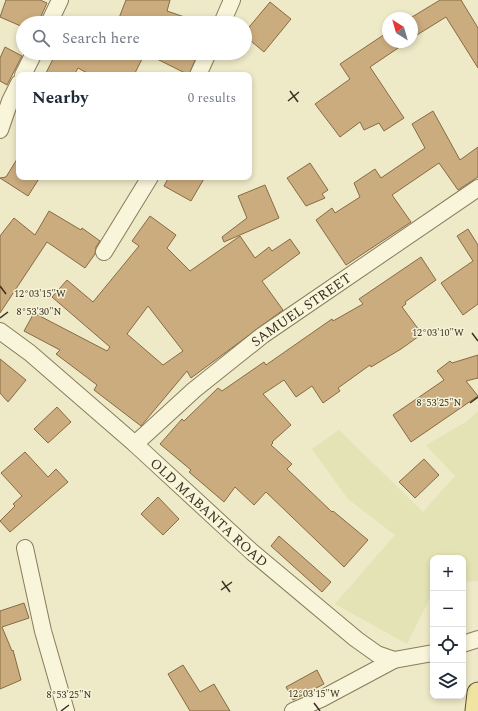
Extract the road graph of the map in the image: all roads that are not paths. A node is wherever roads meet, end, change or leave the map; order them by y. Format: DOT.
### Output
graph roads {
  1 [pos="60,0"];
  2 [pos="232,0"];
  3 [pos="52,16"];
  4 [pos="225,16"];
  5 [pos="30,60"];
  6 [pos="205,60"];
  7 [pos="24,72"];
  8 [pos="199,72"];
  9 [pos="16,89"];
  10 [pos="0,130"];
  11 [pos="148,180"];
  12 [pos="478,188"];
  13 [pos="104,252"];
  14 [pos="0,331"];
  15 [pos="135,444"];
  16 [pos="25,548"];
  17 [pos="478,639"];
  18 [pos="466,643"];
  19 [pos="430,654"];
  20 [pos="394,660"];
  21 [pos="478,693"];
  22 [pos="66,711"];
  23 [pos="293,711"];
  24 [pos="476,711"];
  1 -- 3 [label="street"];
  2 -- 4 [label="street"];
  5 -- 7 [label="street"];
  6 -- 8 [label="street"];
  9 -- 10 [label="street"];
  11 -- 13 [label="street"];
  12 -- 15 [label="street, SAMUEL STREET"];
  14 -- 15 [label="street, OLD MABANTA ROAD"];
  15 -- 20 [label="street, OLD MABANTA ROAD"];
  16 -- 22 [label="street"];
  17 -- 18 [label="street"];
  19 -- 20 [label="street, OLD MABANTA ROAD"];
  20 -- 23 [label="street"];
  21 -- 24 [label="main road"];
}
